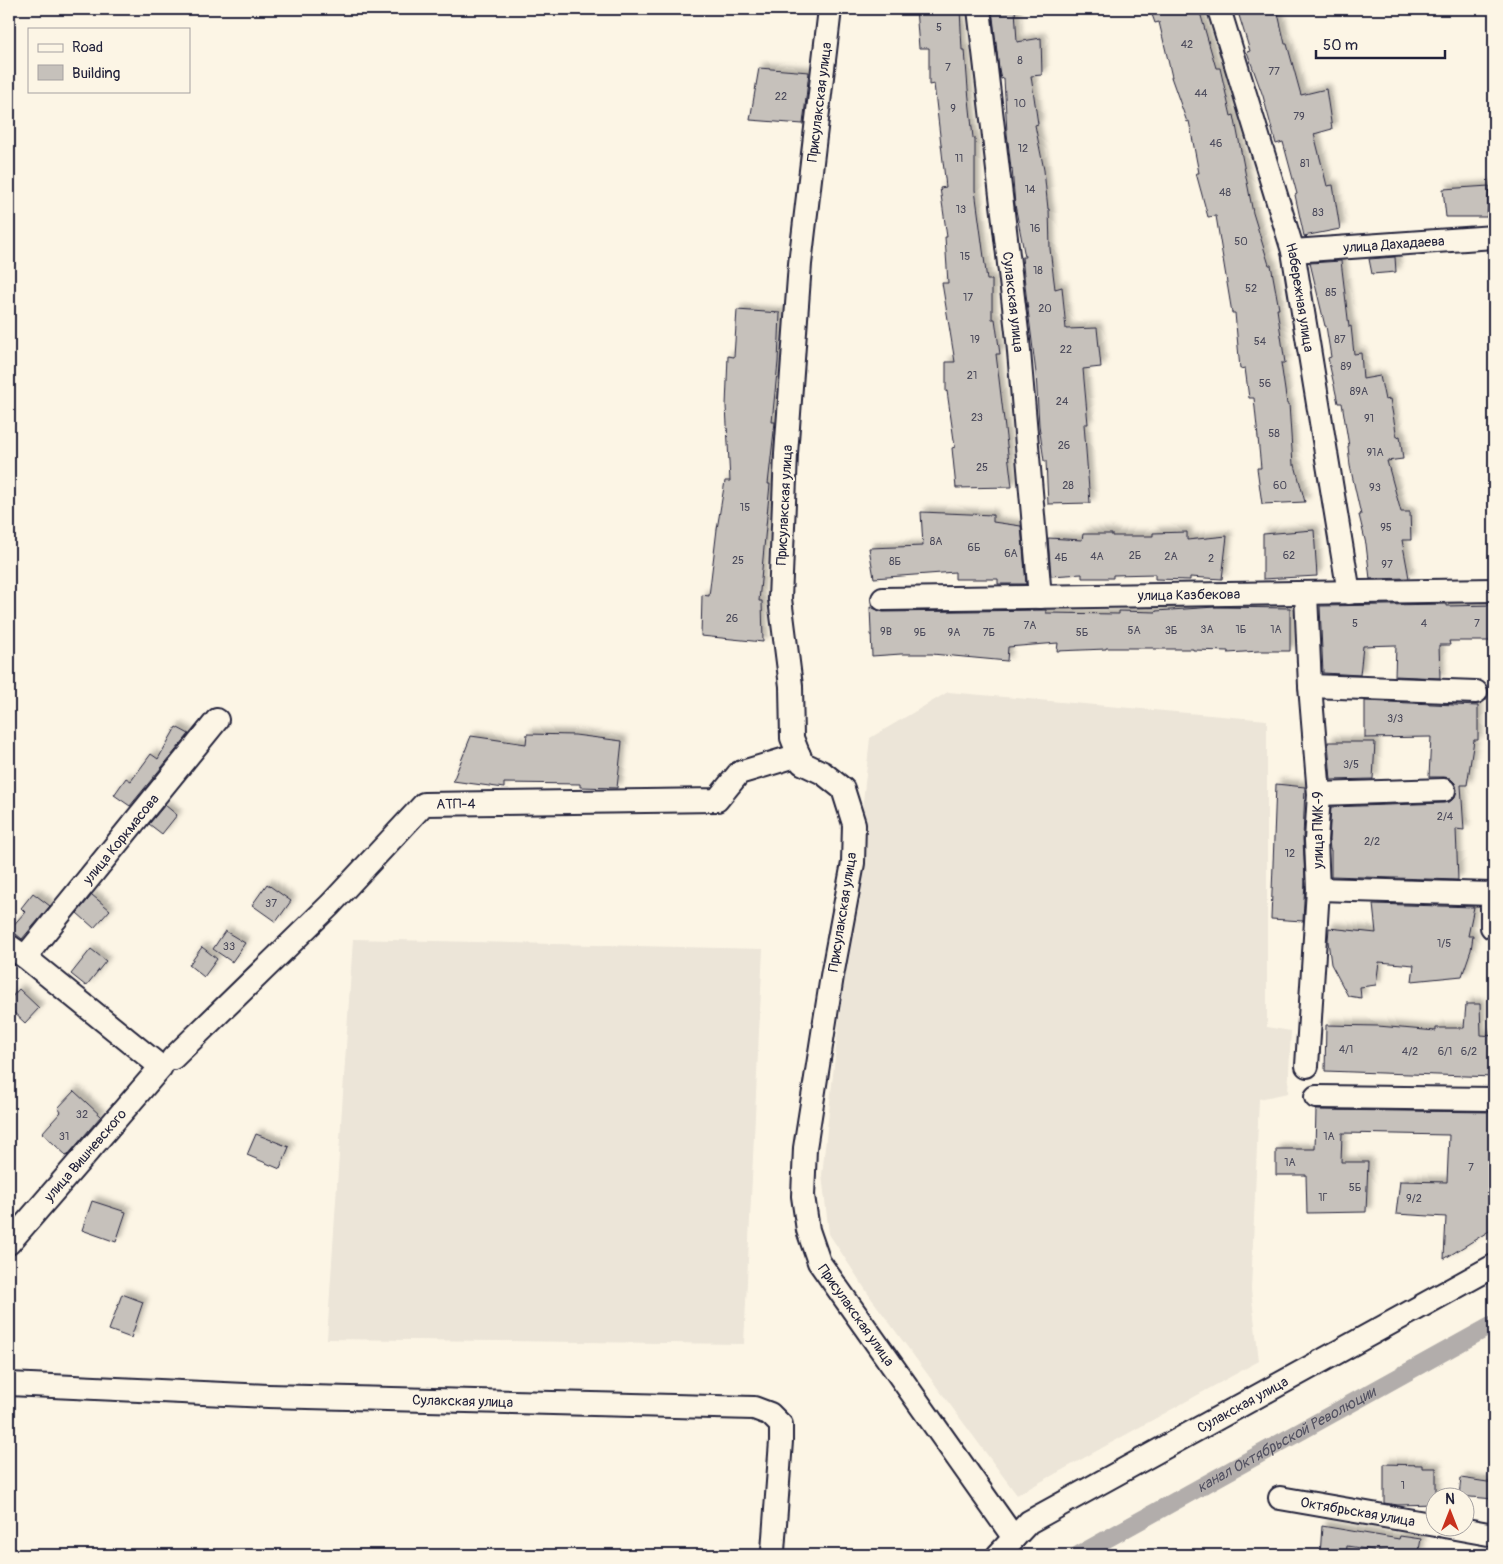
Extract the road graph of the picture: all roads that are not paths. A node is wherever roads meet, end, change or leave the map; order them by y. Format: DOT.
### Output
graph roads {
  1 [pos="830,9"];
  2 [pos="979,9"];
  3 [pos="1219,9"];
  4 [pos="1494,236"];
  5 [pos="1293,251"];
  6 [pos="1494,590"];
  7 [pos="1306,594"];
  8 [pos="1349,594"];
  9 [pos="1040,597"];
  10 [pos="883,599"];
  11 [pos="1310,686"];
  12 [pos="1476,692"];
  13 [pos="217,720"];
  14 [pos="799,755"];
  15 [pos="1444,790"];
  16 [pos="1319,794"];
  17 [pos="1318,889"];
  18 [pos="1492,927"];
  19 [pos="17,951"];
  20 [pos="167,1063"];
  21 [pos="1307,1066"];
  22 [pos="1316,1097"];
  23 [pos="1494,1099"];
  24 [pos="9,1243"];
  25 [pos="1494,1266"];
  26 [pos="9,1384"];
  27 [pos="1280,1498"];
  28 [pos="1426,1523"];
  29 [pos="1476,1532"];
  30 [pos="1494,1535"];
  31 [pos="1014,1538"];
  32 [pos="774,1555"];
  33 [pos="998,1555"];
  1 -- 14 [label="street, Присулакская улица"];
  2 -- 9 [label="street, Сулакская улица"];
  3 -- 5 [label="street, Набережная улица"];
  4 -- 5 [label="street, улица Дахадаева"];
  5 -- 8 [label="street, Набережная улица"];
  6 -- 8 [label="street, улица Казбекова"];
  7 -- 8 [label="street, улица Казбекова"];
  7 -- 9 [label="street, улица Казбекова"];
  7 -- 11 [label="street, улица ПМК-9"];
  9 -- 10 [label="street, улица Казбекова"];
  11 -- 12 [label="street"];
  11 -- 16 [label="street, улица ПМК-9"];
  13 -- 19 [label="street, улица Коркмасова"];
  14 -- 20 [label="street, АТП-4"];
  14 -- 31 [label="street, Присулакская улица"];
  15 -- 16 [label="street"];
  16 -- 17 [label="street, улица ПМК-9"];
  17 -- 18 [label="street"];
  17 -- 21 [label="street, улица ПМК-9"];
  19 -- 20 [label="street"];
  20 -- 24 [label="street, улица Вишневского"];
  22 -- 23 [label="street"];
  25 -- 31 [label="street, Сулакская улица"];
  26 -- 32 [label="street, Сулакская улица"];
  27 -- 28 [label="street, Октябрьская улица"];
  29 -- 30 [label="street"];
  31 -- 33 [label="street, Сулакская улица"];
}
